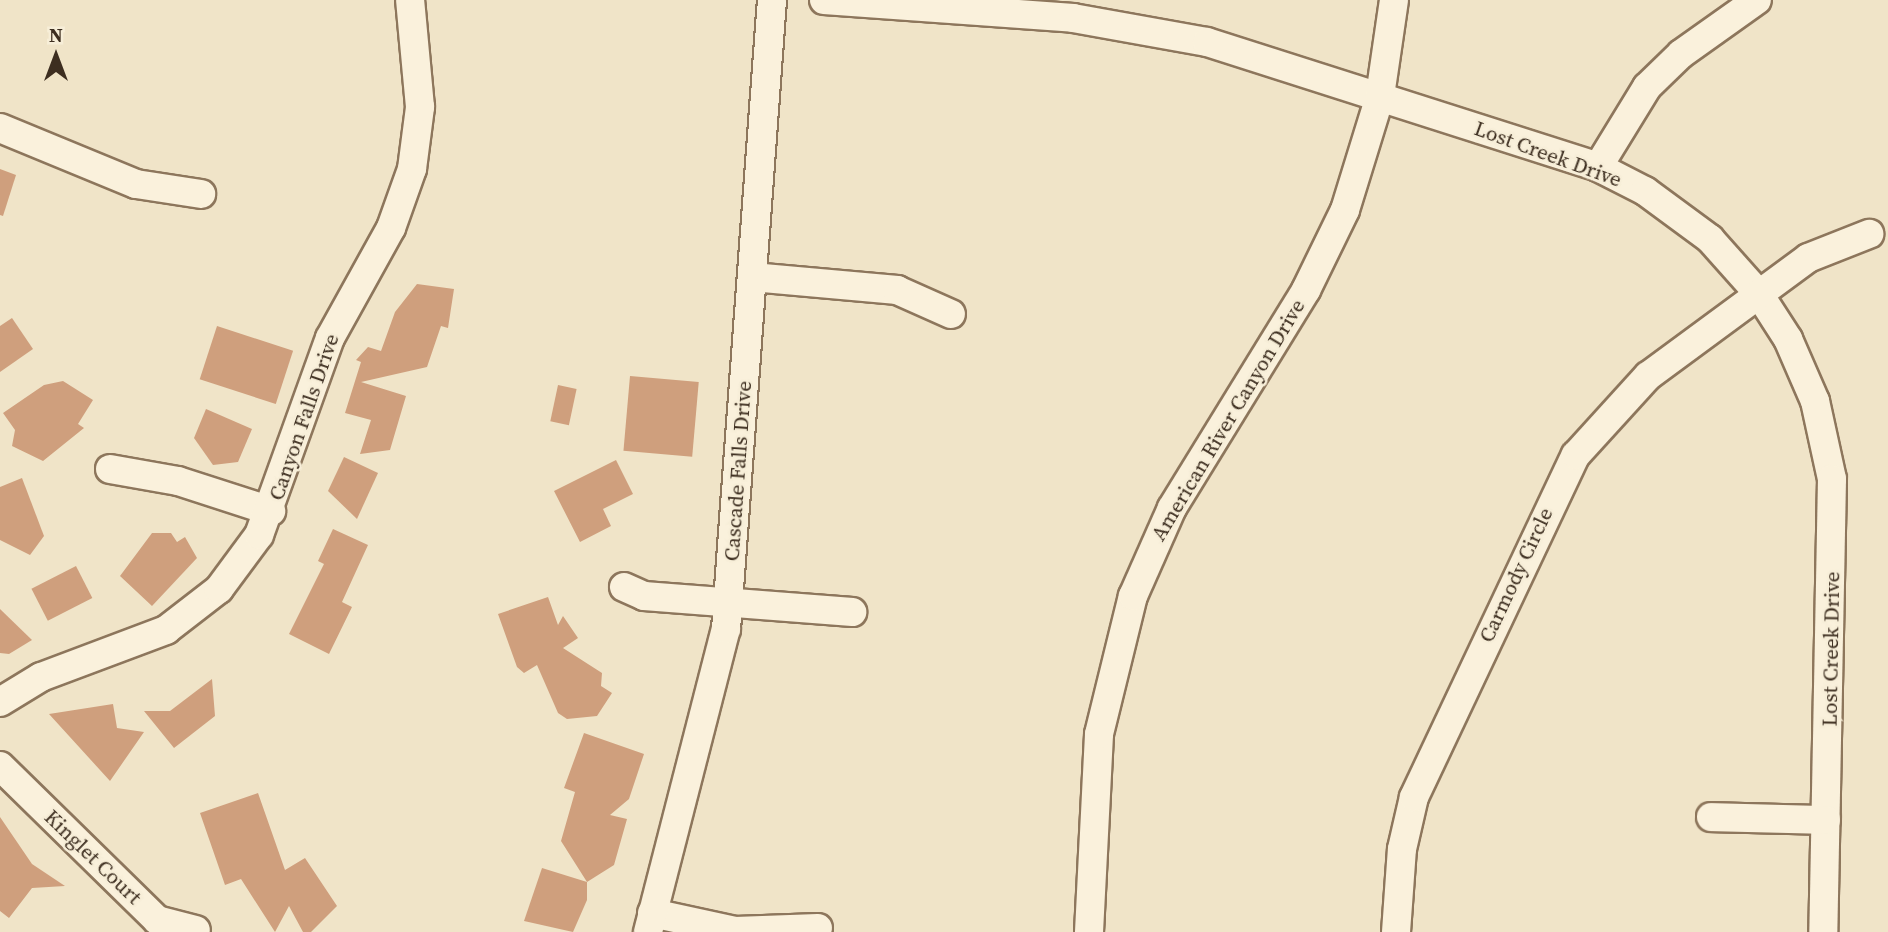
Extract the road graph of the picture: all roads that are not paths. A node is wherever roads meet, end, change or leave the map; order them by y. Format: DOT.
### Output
graph roads {
  1 [pos="410,0"];
  2 [pos="772,0"];
  3 [pos="824,0"];
  4 [pos="1394,0"];
  5 [pos="1757,0"];
  6 [pos="1120,12"];
  7 [pos="1380,96"];
  8 [pos="0,128"];
  9 [pos="1598,167"];
  10 [pos="201,194"];
  11 [pos="1869,234"];
  12 [pos="752,277"];
  13 [pos="1759,294"];
  14 [pos="951,314"];
  15 [pos="110,469"];
  16 [pos="271,511"];
  17 [pos="624,587"];
  18 [pos="728,603"];
  19 [pos="852,612"];
  20 [pos="0,702"];
  21 [pos="0,766"];
  22 [pos="1711,817"];
  23 [pos="1826,820"];
  24 [pos="650,922"];
  25 [pos="818,928"];
  26 [pos="196,930"];
  27 [pos="1089,932"];
  28 [pos="1396,932"];
  29 [pos="1824,932"];
  1 -- 16 [label="street, Canyon Falls Drive"];
  2 -- 12 [label="street, Cascade Falls Drive"];
  3 -- 6 [label="street, Lost Creek Drive"];
  4 -- 7 [label="street, American River Canyon Drive"];
  5 -- 9 [label="street"];
  6 -- 7 [label="street, Lost Creek Drive"];
  7 -- 9 [label="street, Lost Creek Drive"];
  7 -- 27 [label="street, American River Canyon Drive"];
  8 -- 10 [label="street"];
  9 -- 13 [label="street, Lost Creek Drive"];
  11 -- 13 [label="street, Carmody Circle"];
  12 -- 14 [label="street"];
  12 -- 18 [label="street, Cascade Falls Drive"];
  13 -- 23 [label="street, Lost Creek Drive"];
  13 -- 28 [label="street, Carmody Circle"];
  15 -- 16 [label="street"];
  16 -- 20 [label="street, Canyon Falls Drive"];
  17 -- 18 [label="street"];
  18 -- 19 [label="street"];
  18 -- 24 [label="street, Cascade Falls Drive"];
  21 -- 26 [label="street, Kinglet Court"];
  22 -- 23 [label="street"];
  23 -- 29 [label="street, Lost Creek Drive"];
  24 -- 25 [label="street"];
}
